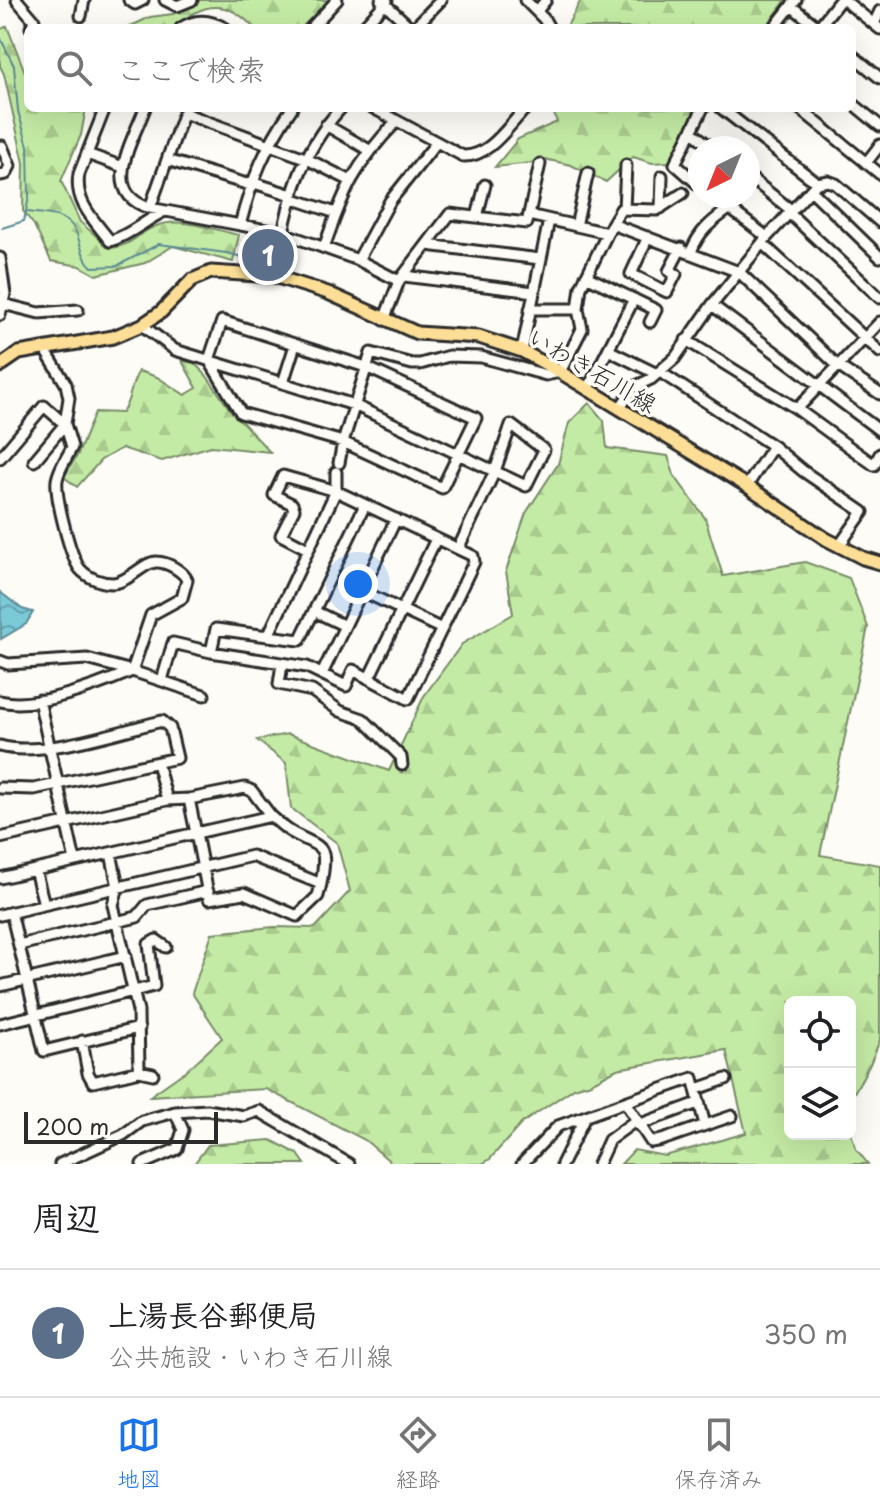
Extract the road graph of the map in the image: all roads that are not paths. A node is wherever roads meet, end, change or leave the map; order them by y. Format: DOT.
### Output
graph roads {
  1 [pos="17,0"];
  2 [pos="84,0"];
  3 [pos="129,0"];
  4 [pos="143,0"];
  5 [pos="165,0"];
  6 [pos="192,0"];
  7 [pos="337,0"];
  8 [pos="441,0"];
  9 [pos="525,0"];
  10 [pos="546,0"];
  11 [pos="842,0"];
  12 [pos="384,1"];
  13 [pos="793,3"];
  14 [pos="537,11"];
  15 [pos="880,11"];
  16 [pos="81,16"];
  17 [pos="32,24"];
  18 [pos="189,24"];
  19 [pos="209,24"];
  20 [pos="315,24"];
  21 [pos="365,24"];
  22 [pos="408,24"];
  23 [pos="416,24"];
  24 [pos="546,24"];
  25 [pos="777,24"];
  26 [pos="814,24"];
  27 [pos="821,24"];
  28 [pos="877,27"];
  29 [pos="856,58"];
  30 [pos="880,78"];
  31 [pos="856,106"];
  32 [pos="103,112"];
  33 [pos="144,112"];
  34 [pos="184,112"];
  35 [pos="187,112"];
  36 [pos="288,112"];
  37 [pos="337,112"];
  38 [pos="380,112"];
  39 [pos="518,112"];
  40 [pos="701,112"];
  41 [pos="726,112"];
  42 [pos="804,112"];
  43 [pos="397,121"];
  44 [pos="326,125"];
  45 [pos="880,126"];
  46 [pos="691,131"];
  47 [pos="689,136"];
  48 [pos="697,136"];
  49 [pos="688,137"];
  50 [pos="437,142"];
  51 [pos="268,144"];
  52 [pos="880,145"];
  53 [pos="2,146"];
  54 [pos="369,150"];
  55 [pos="87,154"];
  56 [pos="305,158"];
  57 [pos="167,160"];
  58 [pos="866,163"];
  59 [pos="540,164"];
  60 [pos="626,165"];
  61 [pos="123,167"];
  62 [pos="588,173"];
  63 [pos="880,174"];
  64 [pos="0,175"];
  65 [pos="688,175"];
  66 [pos="662,176"];
  67 [pos="349,180"];
  68 [pos="251,184"];
  69 [pos="485,185"];
  70 [pos="760,186"];
  71 [pos="814,187"];
  72 [pos="683,193"];
  73 [pos="291,197"];
  74 [pos="150,208"];
  75 [pos="661,208"];
  76 [pos="624,209"];
  77 [pos="729,209"];
  78 [pos="165,211"];
  79 [pos="790,212"];
  80 [pos="336,213"];
  81 [pos="529,215"];
  82 [pos="477,217"];
  83 [pos="549,220"];
  84 [pos="880,222"];
  85 [pos="240,225"];
  86 [pos="576,226"];
  87 [pos="609,228"];
  88 [pos="283,233"];
  89 [pos="648,237"];
  90 [pos="764,240"];
  91 [pos="427,245"];
  92 [pos="324,248"];
  93 [pos="681,248"];
  94 [pos="691,252"];
  95 [pos="880,257"];
  96 [pos="0,258"];
  97 [pos="540,259"];
  98 [pos="358,260"];
  99 [pos="739,272"];
  100 [pos="274,276"];
  101 [pos="586,276"];
  102 [pos="401,278"];
  103 [pos="534,292"];
  104 [pos="880,298"];
  105 [pos="634,299"];
  106 [pos="712,305"];
  107 [pos="2,309"];
  108 [pos="530,309"];
  109 [pos="578,309"];
  110 [pos="78,310"];
  111 [pos="384,320"];
  112 [pos="650,322"];
  113 [pos="880,322"];
  114 [pos="142,325"];
  115 [pos="864,339"];
  116 [pos="686,340"];
  117 [pos="295,345"];
  118 [pos="45,350"];
  119 [pos="608,350"];
  120 [pos="522,351"];
  121 [pos="880,352"];
  122 [pos="209,360"];
  123 [pos="0,366"];
  124 [pos="838,366"];
  125 [pos="366,367"];
  126 [pos="560,372"];
  127 [pos="659,373"];
  128 [pos="283,383"];
  129 [pos="818,386"];
  130 [pos="588,389"];
  131 [pos="880,394"];
  132 [pos="354,405"];
  133 [pos="620,408"];
  134 [pos="797,409"];
  135 [pos="65,422"];
  136 [pos="880,431"];
  137 [pos="343,442"];
  138 [pos="773,446"];
  139 [pos="458,454"];
  140 [pos="880,454"];
  141 [pos="0,458"];
  142 [pos="34,461"];
  143 [pos="495,471"];
  144 [pos="747,486"];
  145 [pos="336,491"];
  146 [pos="365,505"];
  147 [pos="396,519"];
  148 [pos="436,539"];
  149 [pos="839,546"];
  150 [pos="308,549"];
  151 [pos="458,549"];
  152 [pos="880,563"];
  153 [pos="362,591"];
  154 [pos="402,610"];
  155 [pos="314,611"];
  156 [pos="345,626"];
  157 [pos="442,629"];
  158 [pos="268,636"];
  159 [pos="211,652"];
  160 [pos="0,661"];
  161 [pos="282,664"];
  162 [pos="132,671"];
  163 [pos="322,674"];
  164 [pos="369,678"];
  165 [pos="162,680"];
  166 [pos="204,695"];
  167 [pos="39,700"];
  168 [pos="0,701"];
  169 [pos="0,746"];
  170 [pos="49,747"];
  171 [pos="157,763"];
  172 [pos="402,765"];
  173 [pos="58,784"];
  174 [pos="1,790"];
  175 [pos="189,799"];
  176 [pos="167,800"];
  177 [pos="271,816"];
  178 [pos="67,823"];
  179 [pos="196,833"];
  180 [pos="0,838"];
  181 [pos="111,853"];
  182 [pos="75,861"];
  183 [pos="203,867"];
  184 [pos="35,870"];
  185 [pos="0,878"];
  186 [pos="321,884"];
  187 [pos="118,887"];
  188 [pos="208,891"];
  189 [pos="44,904"];
  190 [pos="11,912"];
  191 [pos="0,915"];
  192 [pos="117,922"];
  193 [pos="19,945"];
  194 [pos="166,947"];
  195 [pos="126,956"];
  196 [pos="27,980"];
  197 [pos="0,986"];
  198 [pos="134,991"];
  199 [pos="35,1016"];
  200 [pos="0,1024"];
  201 [pos="139,1028"];
  202 [pos="82,1041"];
  203 [pos="139,1071"];
  204 [pos="153,1074"];
  205 [pos="726,1079"];
  206 [pos="697,1089"];
  207 [pos="625,1102"];
  208 [pos="698,1103"];
  209 [pos="175,1112"];
  210 [pos="732,1116"];
  211 [pos="585,1117"];
  212 [pos="636,1123"];
  213 [pos="705,1125"];
  214 [pos="63,1164"];
  215 [pos="142,1164"];
  216 [pos="349,1164"];
  217 [pos="522,1164"];
  218 [pos="562,1164"];
  219 [pos="598,1164"];
  1 -- 17 [label="street"];
  2 -- 16 [label="street"];
  3 -- 4 [label="street"];
  5 -- 6 [label="street"];
  7 -- 20 [label="street"];
  8 -- 23 [label="street"];
  9 -- 14 [label="street"];
  10 -- 14 [label="street"];
  11 -- 27 [label="street"];
  11 -- 28 [label="street"];
  12 -- 21 [label="street"];
  12 -- 22 [label="street"];
  13 -- 25 [label="street"];
  13 -- 26 [label="street"];
  14 -- 24 [label="street"];
  15 -- 28 [label="street"];
  18 -- 19 [label="street"];
  29 -- 30 [label="street"];
  31 -- 45 [label="street"];
  32 -- 55 [label="street"];
  33 -- 61 [label="street"];
  34 -- 57 [label="street"];
  35 -- 51 [label="street"];
  36 -- 51 [label="street"];
  37 -- 44 [label="street"];
  38 -- 43 [label="street"];
  39 -- 50 [label="street"];
  40 -- 46 [label="street"];
  41 -- 71 [label="street"];
  42 -- 58 [label="street"];
  43 -- 50 [label="street"];
  43 -- 54 [label="street"];
  44 -- 54 [label="street"];
  44 -- 56 [label="street"];
  46 -- 47 [label="street"];
  46 -- 48 [label="street"];
  49 -- 65 [label="street"];
  50 -- 98 [label="street"];
  51 -- 56 [label="street"];
  51 -- 68 [label="street"];
  52 -- 58 [label="street"];
  53 -- 64 [label="street"];
  54 -- 67 [label="street"];
  55 -- 61 [label="street"];
  55 -- 78 [label="street"];
  56 -- 67 [label="street"];
  56 -- 73 [label="street"];
  57 -- 68 [label="street"];
  57 -- 74 [label="street"];
  58 -- 63 [label="street"];
  59 -- 81 [label="street"];
  60 -- 76 [label="street"];
  61 -- 74 [label="street"];
  62 -- 86 [label="street"];
  66 -- 75 [label="street"];
  67 -- 80 [label="street"];
  68 -- 73 [label="street"];
  68 -- 85 [label="street"];
  69 -- 82 [label="street"];
  70 -- 79 [label="street"];
  71 -- 79 [label="street"];
  71 -- 84 [label="street"];
  71 -- 95 [label="street"];
  72 -- 75 [label="street"];
  73 -- 80 [label="street"];
  73 -- 88 [label="street"];
  74 -- 78 [label="street"];
  75 -- 76 [label="street"];
  76 -- 87 [label="street"];
  77 -- 90 [label="street"];
  77 -- 94 [label="street"];
  78 -- 85 [label="street"];
  79 -- 90 [label="street"];
  79 -- 104 [label="street"];
  80 -- 92 [label="street"];
  81 -- 82 [label="street"];
  81 -- 83 [label="street"];
  82 -- 91 [label="street"];
  83 -- 86 [label="street"];
  83 -- 97 [label="street"];
  85 -- 88 [label="street"];
  86 -- 87 [label="street"];
  87 -- 89 [label="street"];
  87 -- 101 [label="street"];
  88 -- 92 [label="street"];
  88 -- 100 [label="street"];
  89 -- 93 [label="street"];
  89 -- 93 [label="street"];
  90 -- 99 [label="street"];
  90 -- 115 [label="street"];
  91 -- 97 [label="street"];
  91 -- 102 [label="street"];
  92 -- 98 [label="street"];
  93 -- 94 [label="street"];
  94 -- 99 [label="street"];
  96 -- 107 [label="street"];
  97 -- 103 [label="street"];
  98 -- 102 [label="street"];
  99 -- 106 [label="street"];
  99 -- 124 [label="street"];
  100 -- 111 [label="main road, いわき石川線"];
  100 -- 114 [label="main road, いわき石川線"];
  101 -- 105 [label="street"];
  101 -- 109 [label="street"];
  102 -- 103 [label="street"];
  102 -- 111 [label="street"];
  103 -- 108 [label="street"];
  105 -- 112 [label="street"];
  105 -- 119 [label="street"];
  106 -- 116 [label="street"];
  106 -- 129 [label="street"];
  107 -- 110 [label="street"];
  108 -- 109 [label="street"];
  108 -- 120 [label="street"];
  109 -- 126 [label="street"];
  111 -- 120 [label="main road, いわき石川線"];
  113 -- 115 [label="street"];
  114 -- 118 [label="main road, いわき石川線"];
  114 -- 122 [label="street"];
  115 -- 121 [label="street"];
  115 -- 124 [label="street"];
  116 -- 127 [label="street"];
  116 -- 134 [label="street"];
  117 -- 122 [label="street"];
  117 -- 125 [label="street"];
  117 -- 128 [label="street"];
  118 -- 123 [label="main road, いわき石川線"];
  118 -- 135 [label="street"];
  119 -- 127 [label="street"];
  119 -- 130 [label="street"];
  120 -- 126 [label="main road, いわき石川線"];
  122 -- 128 [label="street"];
  122 -- 137 [label="street"];
  124 -- 129 [label="street"];
  124 -- 131 [label="street"];
  125 -- 126 [label="street"];
  125 -- 132 [label="street"];
  125 -- 139 [label="street"];
  126 -- 130 [label="main road, いわき石川線"];
  127 -- 133 [label="street"];
  127 -- 138 [label="street"];
  128 -- 132 [label="street"];
  129 -- 134 [label="street"];
  129 -- 136 [label="street"];
  130 -- 133 [label="main road, いわき石川線"];
  132 -- 137 [label="street"];
  132 -- 139 [label="street"];
  133 -- 144 [label="main road, いわき石川線"];
  134 -- 140 [label="street"];
  135 -- 141 [label="street"];
  135 -- 142 [label="street"];
  135 -- 162 [label="street"];
  137 -- 139 [label="street"];
  137 -- 145 [label="street"];
  138 -- 144 [label="street"];
  138 -- 149 [label="street"];
  139 -- 143 [label="street"];
  143 -- 143 [label="street"];
  143 -- 151 [label="street"];
  144 -- 149 [label="main road, いわき石川線"];
  145 -- 146 [label="street"];
  145 -- 150 [label="street"];
  145 -- 150 [label="street"];
  146 -- 147 [label="street"];
  146 -- 155 [label="street"];
  147 -- 148 [label="street"];
  147 -- 153 [label="street"];
  148 -- 151 [label="street"];
  148 -- 154 [label="street"];
  149 -- 152 [label="main road, いわき石川線"];
  150 -- 158 [label="street"];
  151 -- 157 [label="street"];
  153 -- 154 [label="street"];
  153 -- 156 [label="street"];
  154 -- 157 [label="street"];
  154 -- 164 [label="street"];
  155 -- 156 [label="street"];
  155 -- 158 [label="street"];
  156 -- 163 [label="street"];
  157 -- 164 [label="street"];
  158 -- 159 [label="street"];
  159 -- 161 [label="street"];
  159 -- 165 [label="street"];
  160 -- 162 [label="street"];
  161 -- 163 [label="street"];
  161 -- 172 [label="street"];
  162 -- 165 [label="street"];
  162 -- 167 [label="street"];
  163 -- 164 [label="street"];
  165 -- 166 [label="street"];
  167 -- 168 [label="street"];
  167 -- 170 [label="street"];
  169 -- 170 [label="street"];
  170 -- 171 [label="street"];
  170 -- 173 [label="street"];
  171 -- 173 [label="street"];
  171 -- 176 [label="street"];
  173 -- 174 [label="street"];
  173 -- 178 [label="street"];
  175 -- 176 [label="street"];
  175 -- 177 [label="street"];
  175 -- 179 [label="street"];
  176 -- 178 [label="street"];
  177 -- 179 [label="street"];
  177 -- 186 [label="street"];
  178 -- 180 [label="street"];
  178 -- 182 [label="street"];
  179 -- 181 [label="street"];
  179 -- 183 [label="street"];
  181 -- 182 [label="street"];
  181 -- 187 [label="street"];
  182 -- 184 [label="street"];
  183 -- 186 [label="street"];
  183 -- 187 [label="street"];
  183 -- 188 [label="street"];
  184 -- 185 [label="street"];
  184 -- 189 [label="street"];
  186 -- 188 [label="street"];
  187 -- 189 [label="street"];
  187 -- 192 [label="street"];
  188 -- 192 [label="street"];
  189 -- 190 [label="street"];
  190 -- 191 [label="street"];
  190 -- 193 [label="street"];
  192 -- 193 [label="street"];
  192 -- 195 [label="street"];
  193 -- 196 [label="street"];
  194 -- 198 [label="street"];
  195 -- 196 [label="street"];
  195 -- 198 [label="street"];
  196 -- 197 [label="street"];
  196 -- 199 [label="street"];
  198 -- 199 [label="street"];
  198 -- 201 [label="street"];
  199 -- 200 [label="street"];
  199 -- 202 [label="street"];
  201 -- 202 [label="street"];
  201 -- 203 [label="street"];
  202 -- 203 [label="street"];
  203 -- 204 [label="street"];
  205 -- 206 [label="street"];
  206 -- 207 [label="street"];
  206 -- 208 [label="street"];
  207 -- 211 [label="street"];
  207 -- 212 [label="street"];
  208 -- 212 [label="street"];
  208 -- 213 [label="street"];
  209 -- 214 [label="street"];
  209 -- 215 [label="street"];
  209 -- 216 [label="street"];
  210 -- 213 [label="street"];
  211 -- 217 [label="street"];
  211 -- 218 [label="street"];
  212 -- 213 [label="street"];
  212 -- 219 [label="street"];
}
